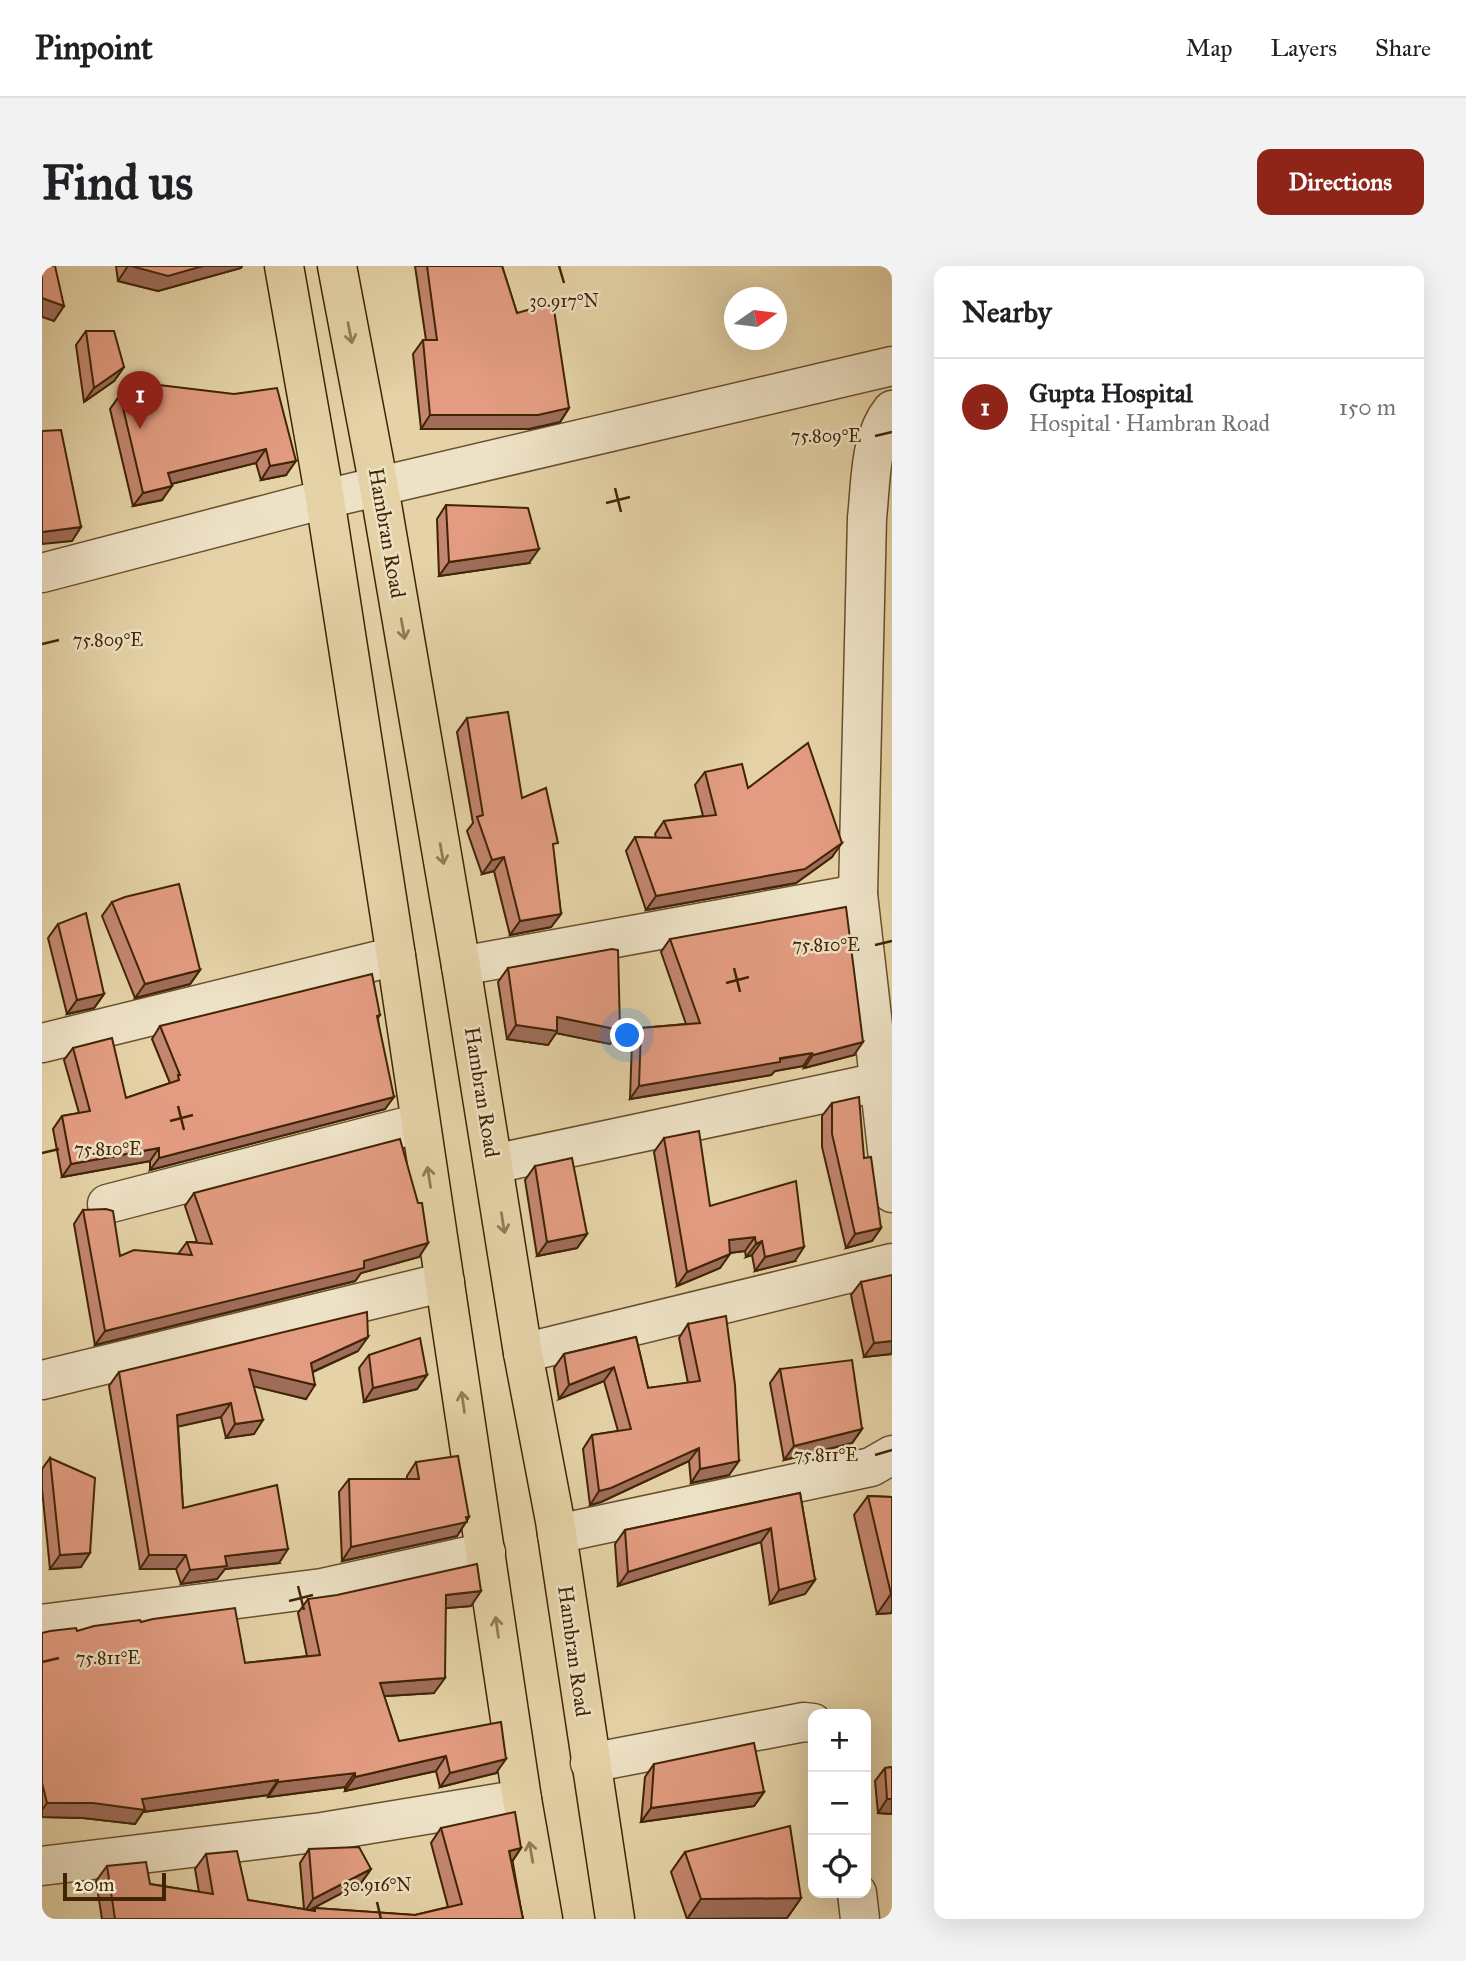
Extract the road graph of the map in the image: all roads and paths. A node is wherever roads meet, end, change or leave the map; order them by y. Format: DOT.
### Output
graph roads {
  1 [pos="284,266"];
  2 [pos="338,266"];
  3 [pos="885,368"];
  4 [pos="892,411"];
  5 [pos="379,488"];
  6 [pos="325,499"];
  7 [pos="42,573"];
  8 [pos="858,894"];
  9 [pos="396,956"];
  10 [pos="461,965"];
  11 [pos="42,1043"];
  12 [pos="879,1082"];
  13 [pos="420,1124"];
  14 [pos="493,1164"];
  15 [pos="892,1193"];
  16 [pos="107,1203"];
  17 [pos="892,1263"];
  18 [pos="445,1282"];
  19 [pos="523,1353"];
  20 [pos="42,1380"];
  21 [pos="892,1455"];
  22 [pos="557,1534"];
  23 [pos="485,1552"];
  24 [pos="42,1624"];
  25 [pos="808,1722"];
  26 [pos="590,1763"];
  27 [pos="522,1799"];
  28 [pos="42,1866"];
  29 [pos="858,1898"];
  30 [pos="542,1919"];
  31 [pos="615,1919"];
  32 [pos="860,1919"];
  1 -- 6 [label="main road"];
  2 -- 5 [label="main road, Hambran Road, one-way"];
  3 -- 5 [label="street"];
  4 -- 8 [label="street"];
  5 -- 6 [label="street"];
  5 -- 10 [label="main road, Hambran Road, one-way"];
  6 -- 7 [label="street"];
  6 -- 9 [label="main road"];
  8 -- 10 [label="street"];
  8 -- 12 [label="street"];
  9 -- 11 [label="street"];
  9 -- 13 [label="main road"];
  10 -- 14 [label="main road, Hambran Road"];
  12 -- 14 [label="street"];
  12 -- 15 [label="street"];
  13 -- 16 [label="street"];
  18 -- 13 [label="main road, one-way"];
  14 -- 19 [label="main road, Hambran Road, one-way"];
  17 -- 19 [label="street"];
  18 -- 20 [label="street"];
  23 -- 18 [label="main road, one-way"];
  19 -- 22 [label="main road, Hambran Road"];
  21 -- 22 [label="street"];
  22 -- 26 [label="main road, Hambran Road"];
  23 -- 24 [label="street"];
  27 -- 23 [label="main road, one-way"];
  25 -- 26 [label="street"];
  26 -- 31 [label="main road, Hambran Road"];
  27 -- 28 [label="street"];
  30 -- 27 [label="main road, one-way"];
  29 -- 32 [label="street"];
}
